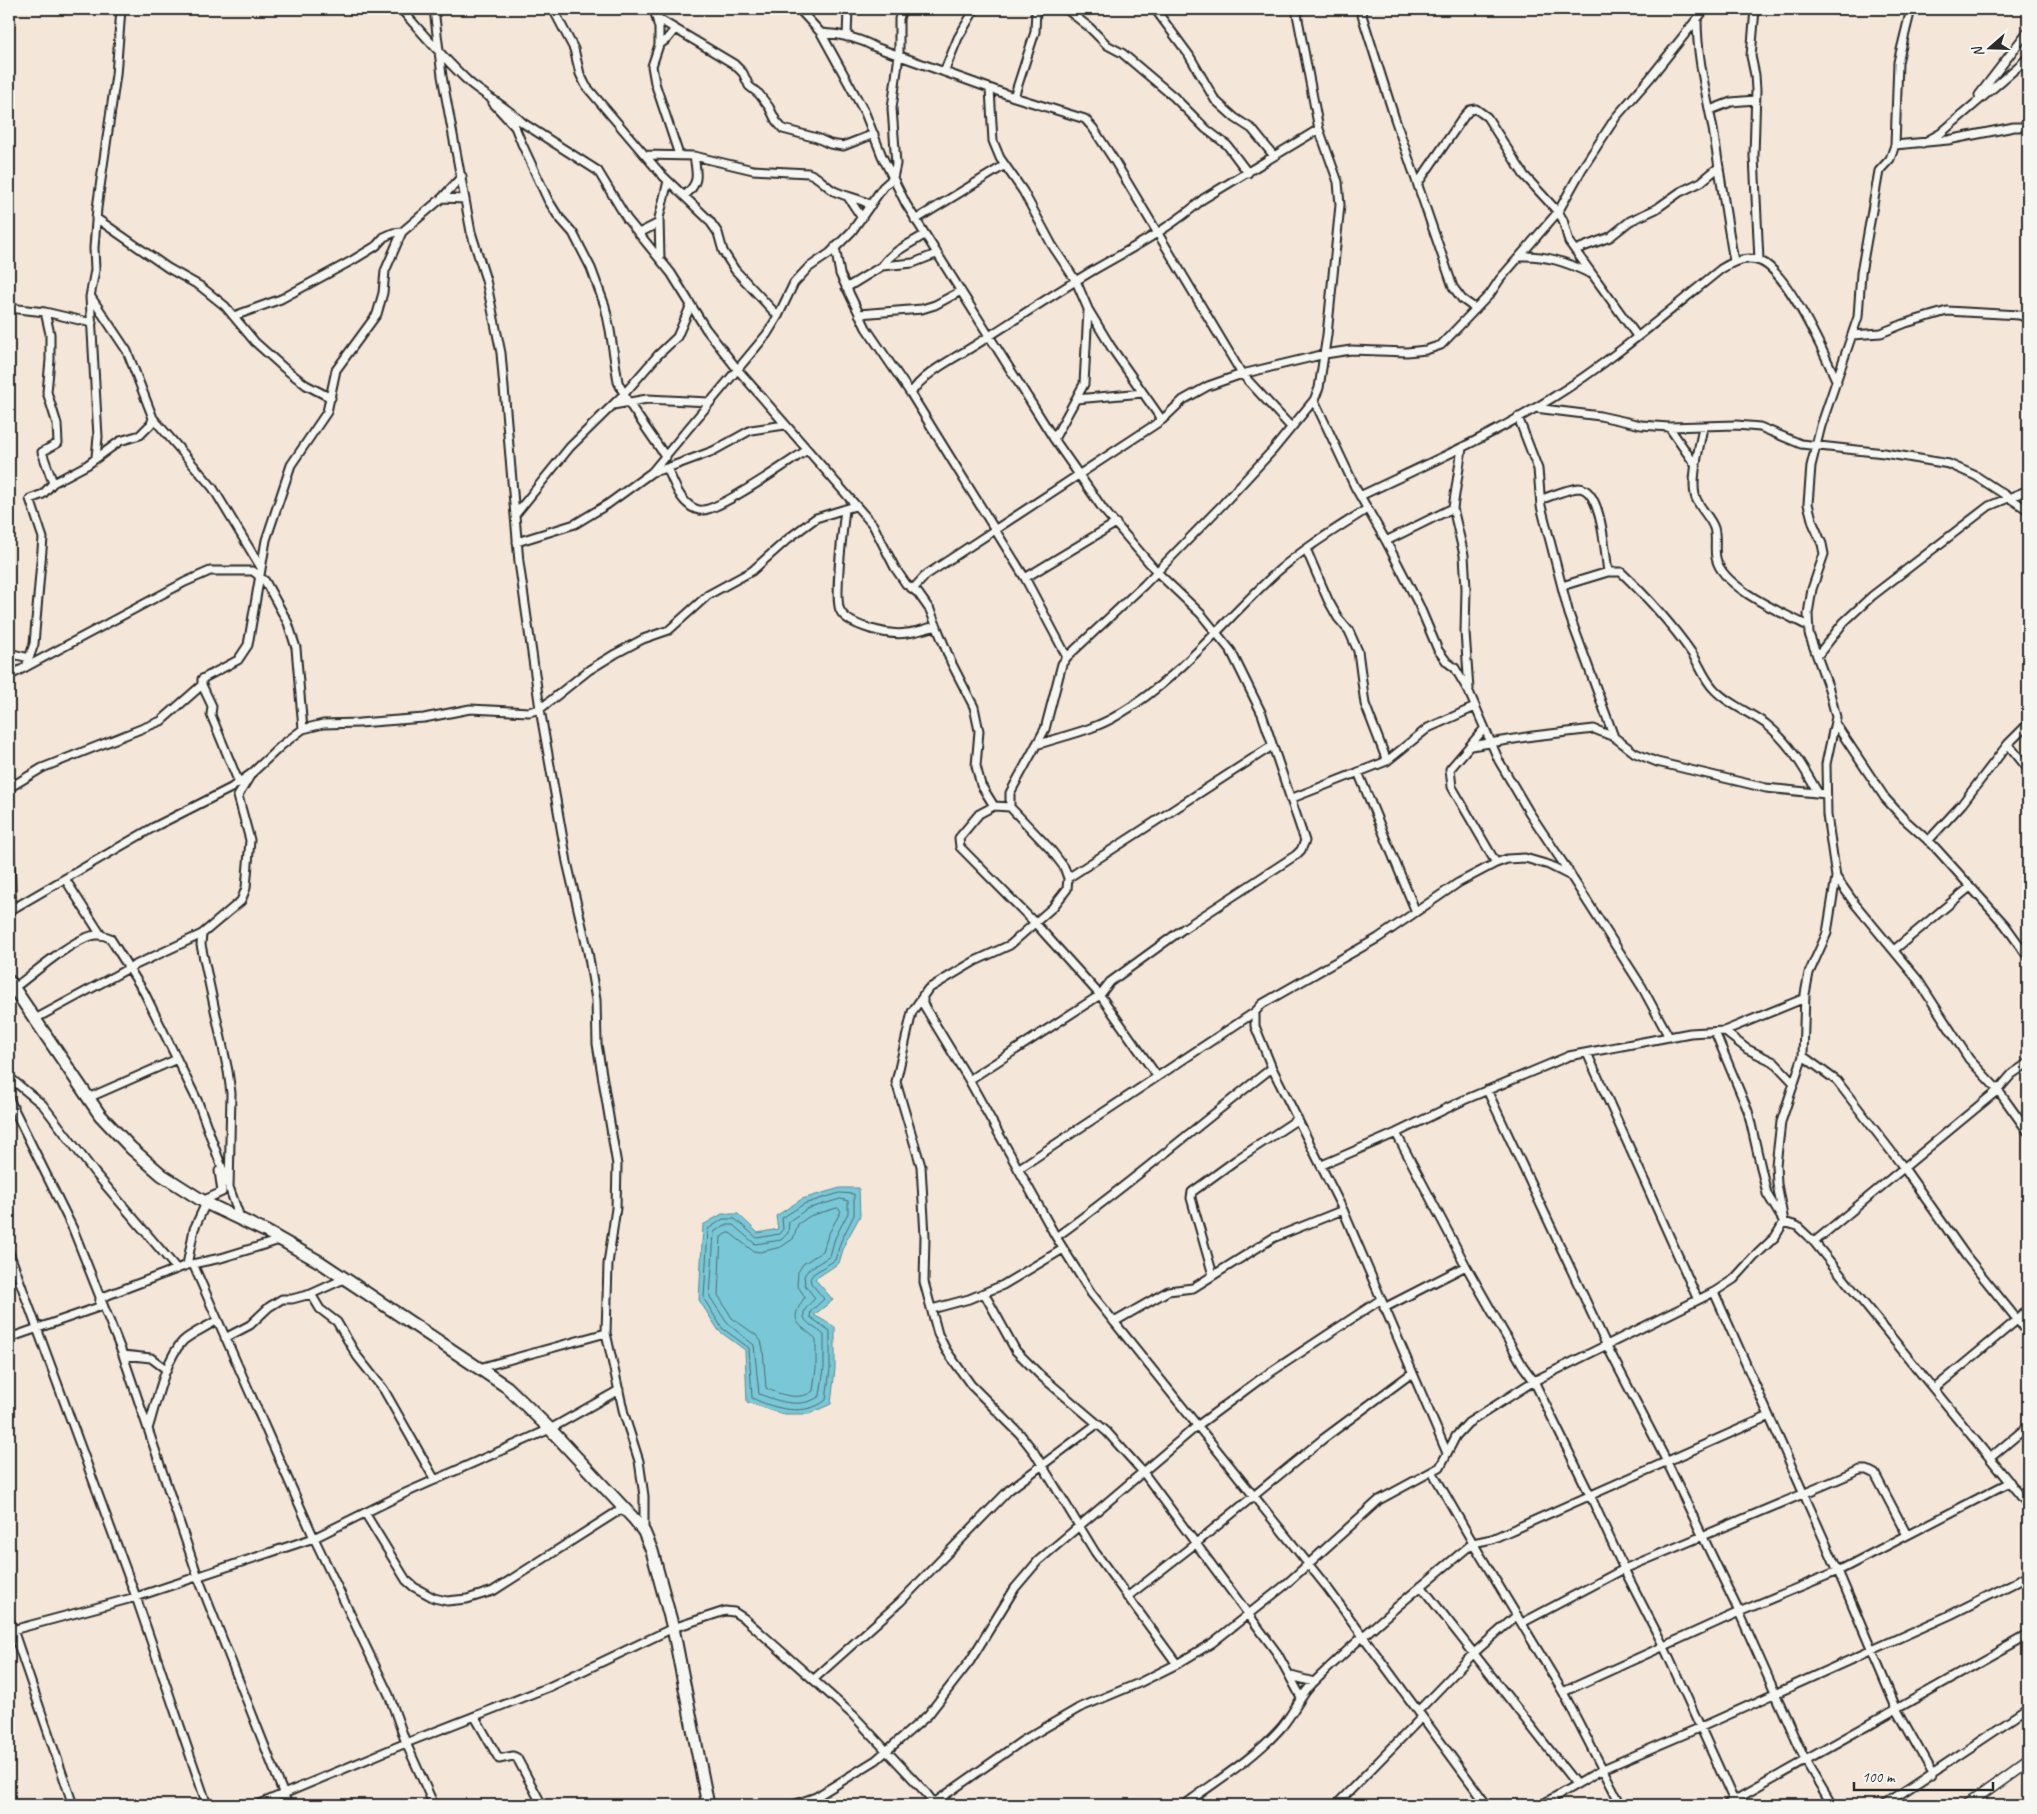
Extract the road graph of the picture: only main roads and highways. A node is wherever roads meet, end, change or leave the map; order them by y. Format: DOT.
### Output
graph roads {
  1 [pos="10,988"];
  2 [pos="708,1805"];
  1 -- 2 [label="main road"];
}
